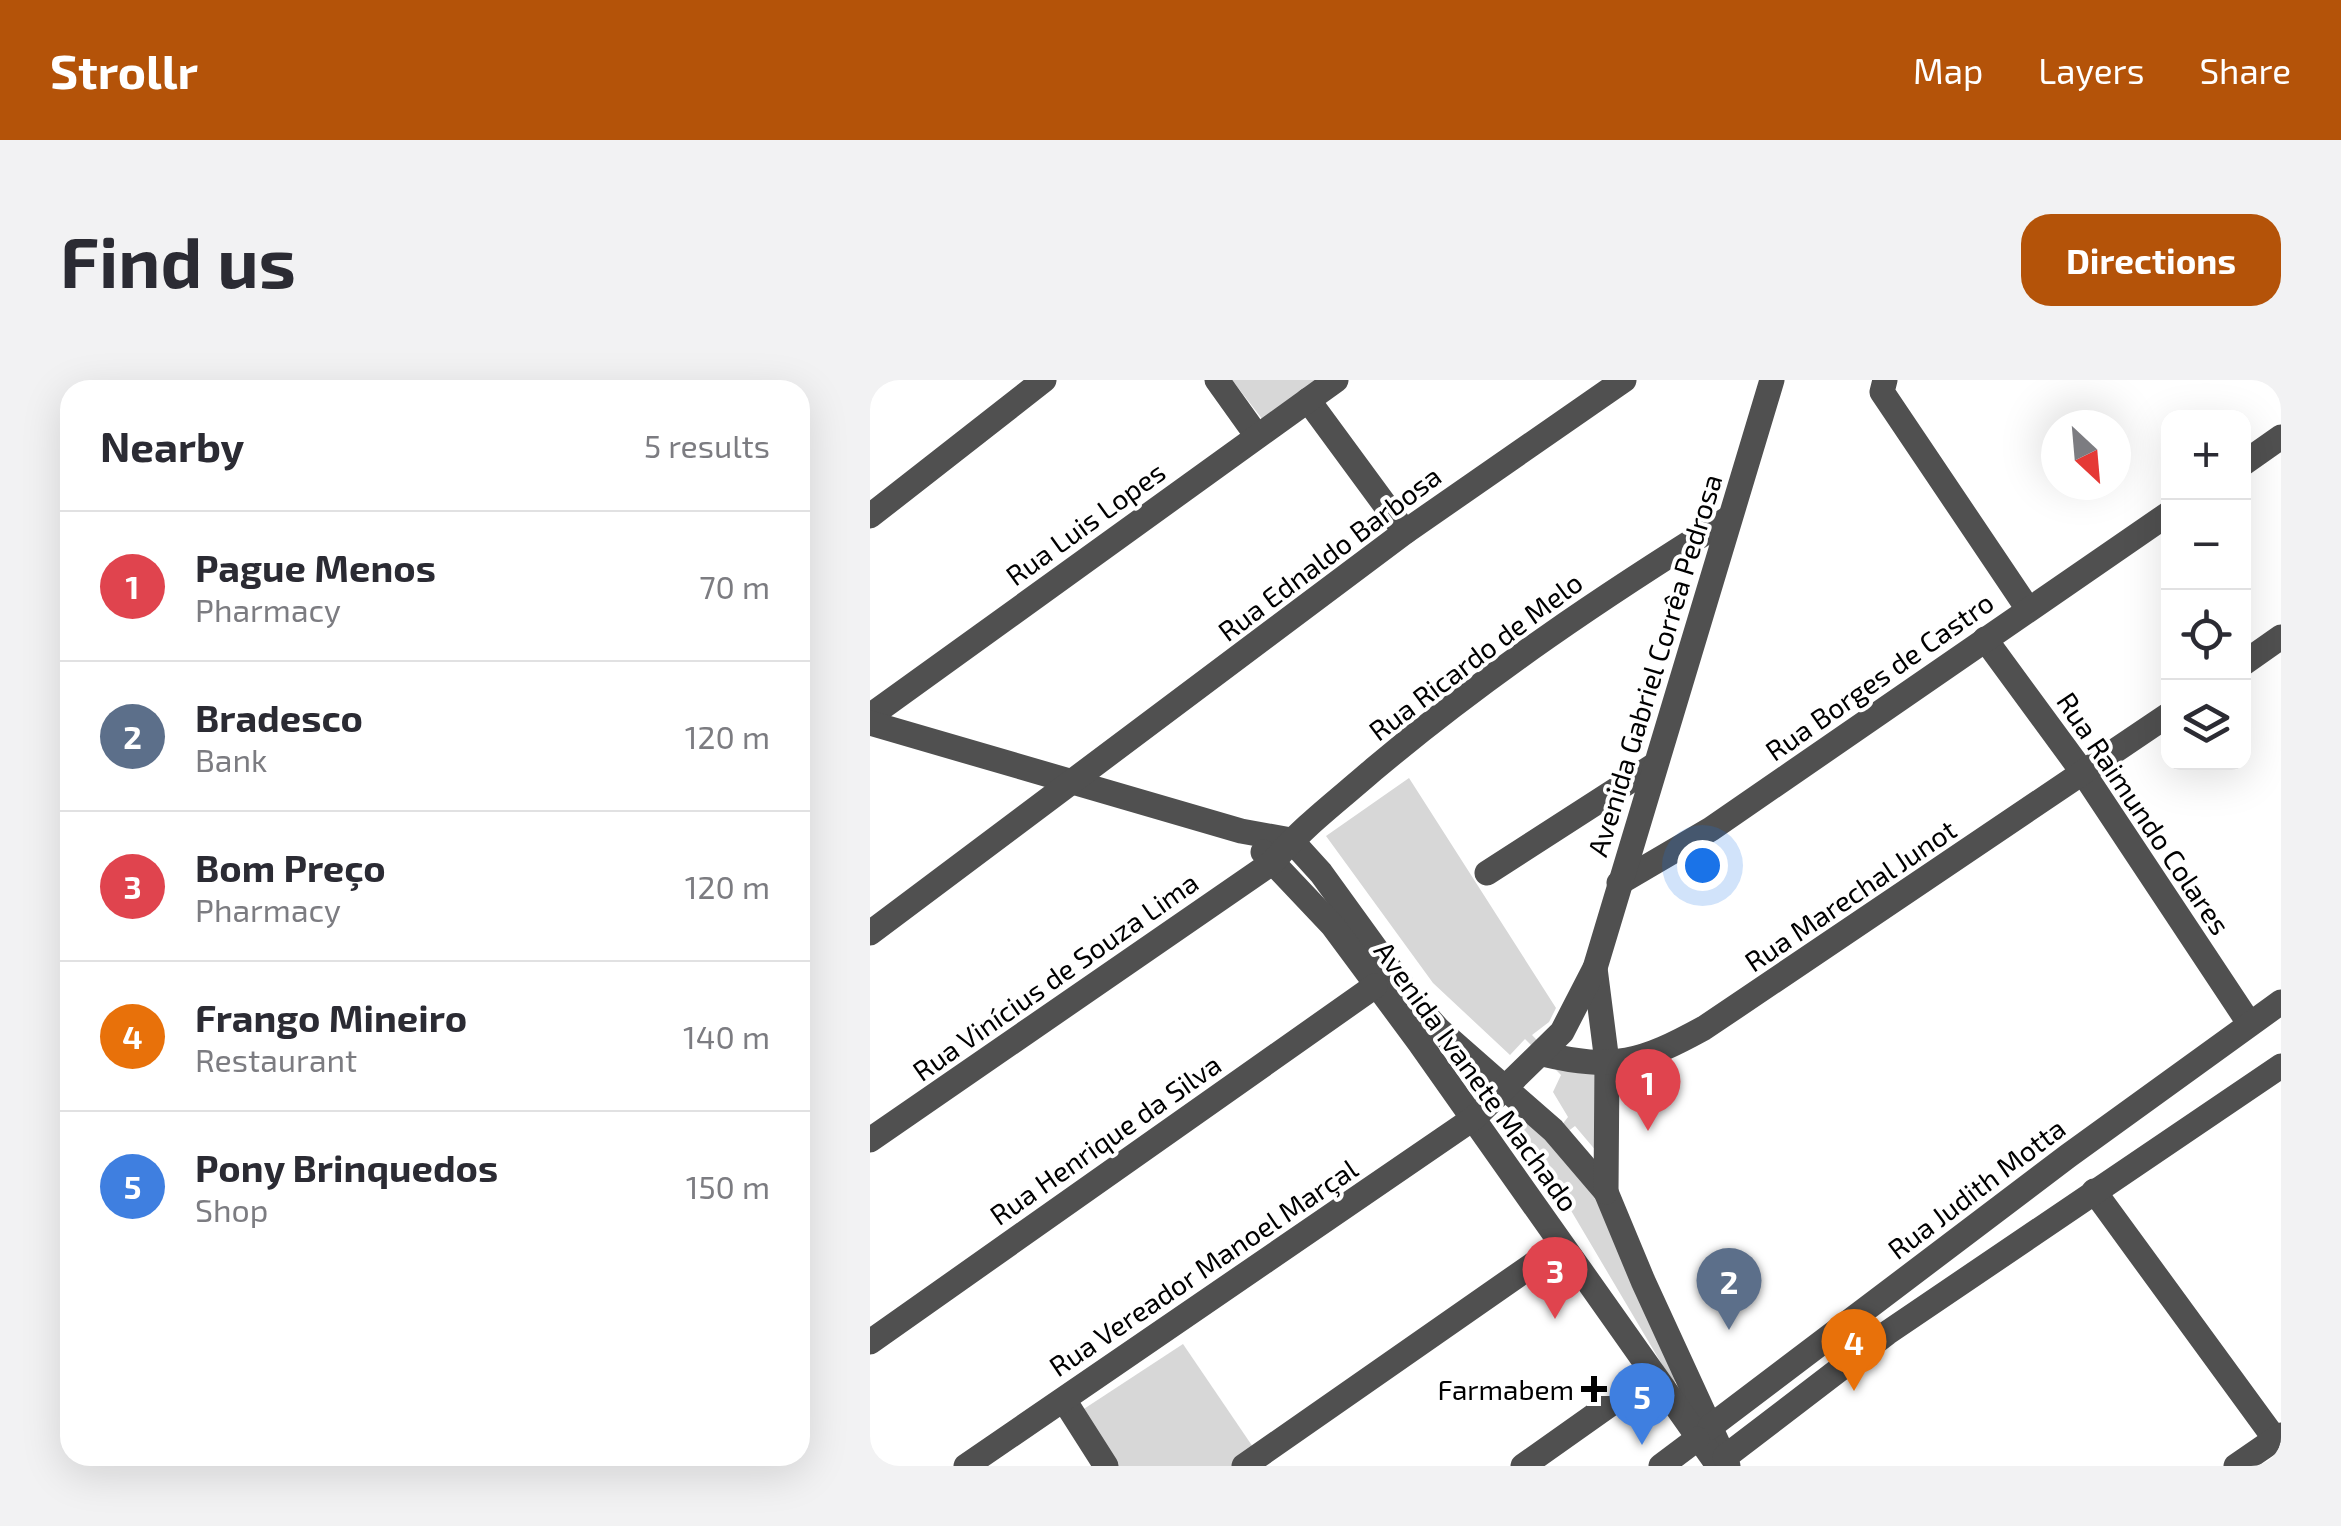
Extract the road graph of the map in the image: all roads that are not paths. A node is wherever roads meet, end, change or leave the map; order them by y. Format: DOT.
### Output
graph roads {
  1 [pos="1044,380"];
  2 [pos="1217,380"];
  3 [pos="1336,380"];
  4 [pos="1624,380"];
  5 [pos="1772,380"];
  6 [pos="1887,391"];
  7 [pos="1308,400"];
  8 [pos="1257,436"];
  9 [pos="2281,437"];
  10 [pos="2251,458"];
  11 [pos="870,516"];
  12 [pos="1729,518"];
  13 [pos="2161,519"];
  14 [pos="1405,532"];
  15 [pos="2028,610"];
  16 [pos="2281,637"];
  17 [pos="1985,639"];
  18 [pos="2251,658"];
  19 [pos="870,720"];
  20 [pos="2161,720"];
  21 [pos="1653,766"];
  22 [pos="2084,774"];
  23 [pos="1076,782"];
  24 [pos="1242,830"];
  25 [pos="1291,840"];
  26 [pos="1273,862"];
  27 [pos="1487,873"];
  28 [pos="1619,883"];
  29 [pos="870,933"];
  30 [pos="1595,968"];
  31 [pos="1375,986"];
  32 [pos="2281,1002"];
  33 [pos="2249,1024"];
  34 [pos="1543,1054"];
  35 [pos="1607,1062"];
  36 [pos="2281,1066"];
  37 [pos="1506,1090"];
  38 [pos="1474,1118"];
  39 [pos="870,1140"];
  40 [pos="2094,1191"];
  41 [pos="1606,1192"];
  42 [pos="1560,1244"];
  43 [pos="1643,1282"];
  44 [pos="1596,1295"];
  45 [pos="870,1342"];
  46 [pos="1653,1374"];
  47 [pos="1064,1400"];
  48 [pos="1703,1433"];
  49 [pos="2278,1438"];
  50 [pos="1724,1463"];
  51 [pos="966,1466"];
  52 [pos="1106,1466"];
  53 [pos="1244,1466"];
  54 [pos="1524,1466"];
  55 [pos="1661,1466"];
  56 [pos="2236,1466"];
  1 -- 11 [label="street"];
  2 -- 8 [label="street"];
  3 -- 7 [label="street, Rua Luis Lopes"];
  4 -- 14 [label="street, Rua Ednaldo Barbosa"];
  5 -- 12 [label="street, Avenida Gabriel Corrêa Pedrosa"];
  6 -- 15 [label="street"];
  7 -- 8 [label="street, Rua Luis Lopes"];
  7 -- 14 [label="street"];
  8 -- 19 [label="street, Rua Luis Lopes"];
  9 -- 10 [label="street"];
  12 -- 21 [label="street, Avenida Gabriel Corrêa Pedrosa"];
  12 -- 25 [label="street, Rua Ricardo de Melo"];
  13 -- 15 [label="street, Rua Borges de Castro"];
  14 -- 23 [label="street, Rua Ednaldo Barbosa"];
  15 -- 17 [label="street, Rua Borges de Castro"];
  16 -- 18 [label="street"];
  17 -- 22 [label="street, Rua Raimundo Colares"];
  17 -- 28 [label="street, Rua Borges de Castro"];
  19 -- 23 [label="street, Avenida Ivanete Machado"];
  20 -- 22 [label="street, Rua Marechal Junot"];
  21 -- 27 [label="street"];
  21 -- 28 [label="street, Avenida Gabriel Corrêa Pedrosa"];
  22 -- 33 [label="street, Rua Raimundo Colares"];
  22 -- 35 [label="street, Rua Marechal Junot"];
  23 -- 24 [label="street, Avenida Ivanete Machado"];
  23 -- 29 [label="street, Rua Ednaldo Barbosa"];
  24 -- 25 [label="street, Avenida Ivanete Machado"];
  24 -- 26 [label="street, Avenida Ivanete Machado"];
  25 -- 26 [label="street, Rua Ricardo de Melo"];
  25 -- 37 [label="street, Avenida Ivanete Machado"];
  26 -- 31 [label="street, Avenida Ivanete Machado"];
  26 -- 39 [label="street, Rua Vinícius de Souza Lima"];
  28 -- 30 [label="street, Avenida Gabriel Corrêa Pedrosa"];
  30 -- 34 [label="street, Avenida Gabriel Corrêa Pedrosa"];
  30 -- 35 [label="street, Avenida Gabriel Corrêa Pedrosa"];
  31 -- 38 [label="street, Avenida Ivanete Machado"];
  31 -- 45 [label="street, Rua Henrique da Silva"];
  32 -- 33 [label="street, Rua Judith Motta"];
  33 -- 48 [label="street, Rua Judith Motta"];
  34 -- 35 [label="street, Rua Marechal Junot"];
  34 -- 37 [label="street, Avenida Gabriel Corrêa Pedrosa"];
  35 -- 41 [label="street, Avenida Gabriel Corrêa Pedrosa"];
  36 -- 40 [label="street"];
  37 -- 38 [label="street, Rua Vereador Manoel Marçal"];
  37 -- 41 [label="street, Avenida Ivanete Machado"];
  38 -- 42 [label="street, Avenida Ivanete Machado"];
  38 -- 47 [label="street, Rua Vereador Manoel Marçal"];
  40 -- 49 [label="street"];
  40 -- 50 [label="street"];
  41 -- 43 [label="street, Avenida Ivanete Machado"];
  42 -- 44 [label="street, Avenida Ivanete Machado"];
  42 -- 53 [label="street"];
  43 -- 44 [label="street"];
  43 -- 48 [label="street, Avenida Ivanete Machado"];
  44 -- 46 [label="street, Avenida Ivanete Machado"];
  46 -- 48 [label="street, Avenida Ivanete Machado"];
  46 -- 54 [label="street"];
  47 -- 51 [label="street, Rua Vereador Manoel Marçal"];
  47 -- 52 [label="street"];
  48 -- 50 [label="street, Avenida Ivanete Machado"];
  48 -- 55 [label="street, Rua Judith Motta"];
  49 -- 56 [label="street"];
}
